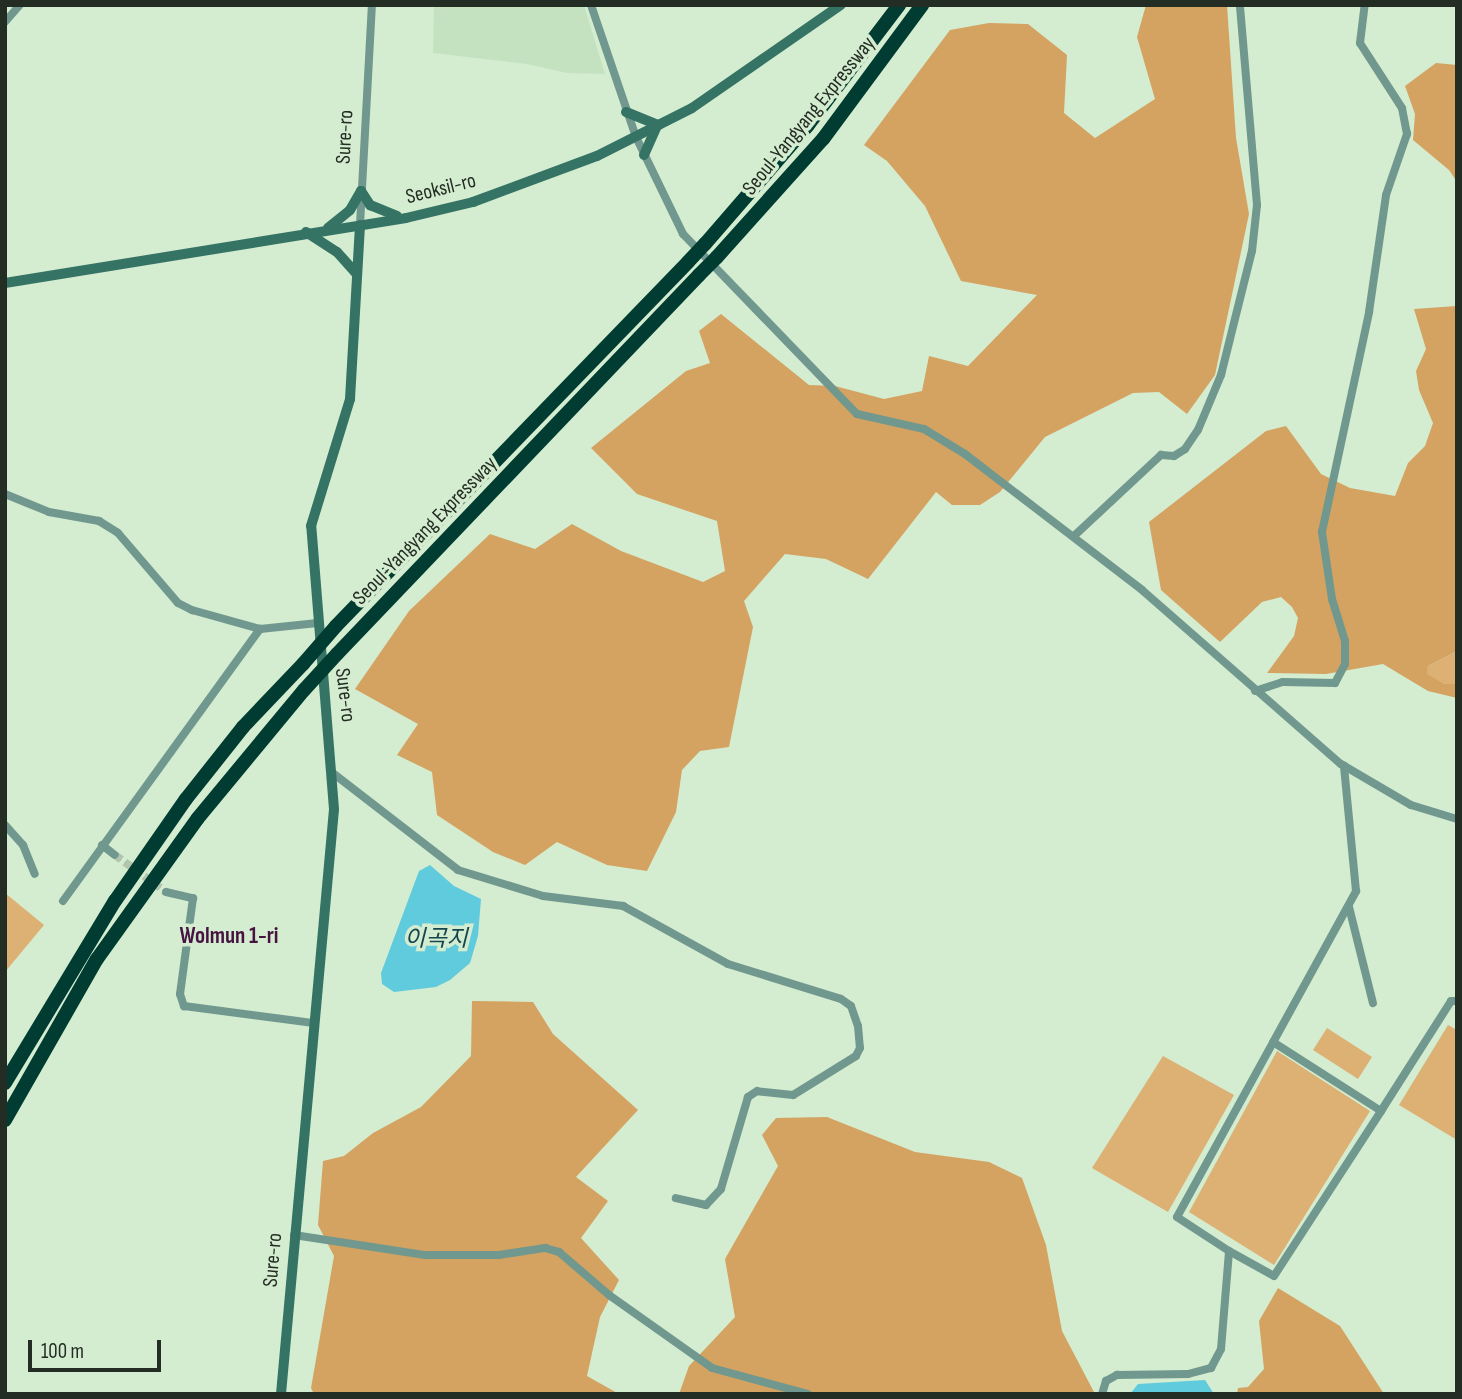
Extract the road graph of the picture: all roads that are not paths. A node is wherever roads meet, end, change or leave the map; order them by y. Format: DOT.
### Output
graph roads {
  1 [pos="20,5"];
  2 [pos="372,5"];
  3 [pos="591,5"];
  4 [pos="841,5"];
  5 [pos="899,5"];
  6 [pos="922,5"];
  7 [pos="1240,5"];
  8 [pos="1365,5"];
  9 [pos="5,22"];
  10 [pos="626,112"];
  11 [pos="658,125"];
  12 [pos="636,137"];
  13 [pos="644,155"];
  14 [pos="361,191"];
  15 [pos="406,218"];
  16 [pos="360,225"];
  17 [pos="326,230"];
  18 [pos="306,232"];
  19 [pos="357,274"];
  20 [pos="5,283"];
  21 [pos="5,494"];
  22 [pos="1074,536"];
  23 [pos="318,623"];
  24 [pos="260,629"];
  25 [pos="1255,691"];
  26 [pos="1344,766"];
  27 [pos="334,774"];
  28 [pos="1457,819"];
  29 [pos="5,825"];
  30 [pos="102,845"];
  31 [pos="115,855"];
  32 [pos="35,874"];
  33 [pos="166,892"];
  34 [pos="63,901"];
  35 [pos="1349,908"];
  36 [pos="1457,1001"];
  37 [pos="1373,1003"];
  38 [pos="314,1023"];
  39 [pos="1273,1042"];
  40 [pos="5,1083"];
  41 [pos="1381,1111"];
  42 [pos="5,1120"];
  43 [pos="676,1198"];
  44 [pos="294,1235"];
  45 [pos="1229,1251"];
  46 [pos="281,1394"];
  47 [pos="808,1394"];
  48 [pos="1102,1394"];
  1 -- 9 [label="street"];
  2 -- 14 [label="street, Sure-ro"];
  3 -- 10 [label="street"];
  4 -- 11 [label="main road, Seoksil-ro"];
  5 -- 40 [label="highway, Seoul-Yangyang Expressway, bridge"];
  6 -- 42 [label="highway, Seoul-Yangyang Expressway, bridge"];
  7 -- 22 [label="street"];
  8 -- 25 [label="street"];
  10 -- 11 [label="main road"];
  10 -- 12 [label="street"];
  11 -- 12 [label="main road, Seoksil-ro"];
  11 -- 13 [label="main road"];
  12 -- 13 [label="street"];
  12 -- 15 [label="main road, Seoksil-ro"];
  13 -- 22 [label="street"];
  14 -- 15 [label="main road"];
  14 -- 16 [label="street, Sure-ro"];
  14 -- 17 [label="main road"];
  15 -- 16 [label="main road, Seoksil-ro"];
  16 -- 17 [label="main road, Seoksil-ro"];
  16 -- 19 [label="main road, Sure-ro"];
  17 -- 18 [label="main road, Seoksil-ro"];
  18 -- 19 [label="main road"];
  18 -- 20 [label="main road, Seoksil-ro"];
  19 -- 23 [label="main road, Sure-ro"];
  21 -- 24 [label="street"];
  22 -- 25 [label="street"];
  23 -- 24 [label="street"];
  23 -- 27 [label="main road, Sure-ro"];
  24 -- 30 [label="street"];
  25 -- 26 [label="street"];
  26 -- 28 [label="street"];
  26 -- 35 [label="street"];
  27 -- 38 [label="main road, Sure-ro"];
  27 -- 43 [label="street"];
  29 -- 32 [label="street"];
  30 -- 31 [label="street"];
  30 -- 34 [label="street"];
  33 -- 38 [label="street"];
  35 -- 37 [label="street"];
  35 -- 39 [label="street"];
  36 -- 41 [label="street"];
  38 -- 44 [label="main road, Sure-ro"];
  39 -- 41 [label="street"];
  39 -- 45 [label="street"];
  41 -- 45 [label="street"];
  44 -- 46 [label="main road, Sure-ro"];
  44 -- 47 [label="street"];
  45 -- 48 [label="street"];
}
